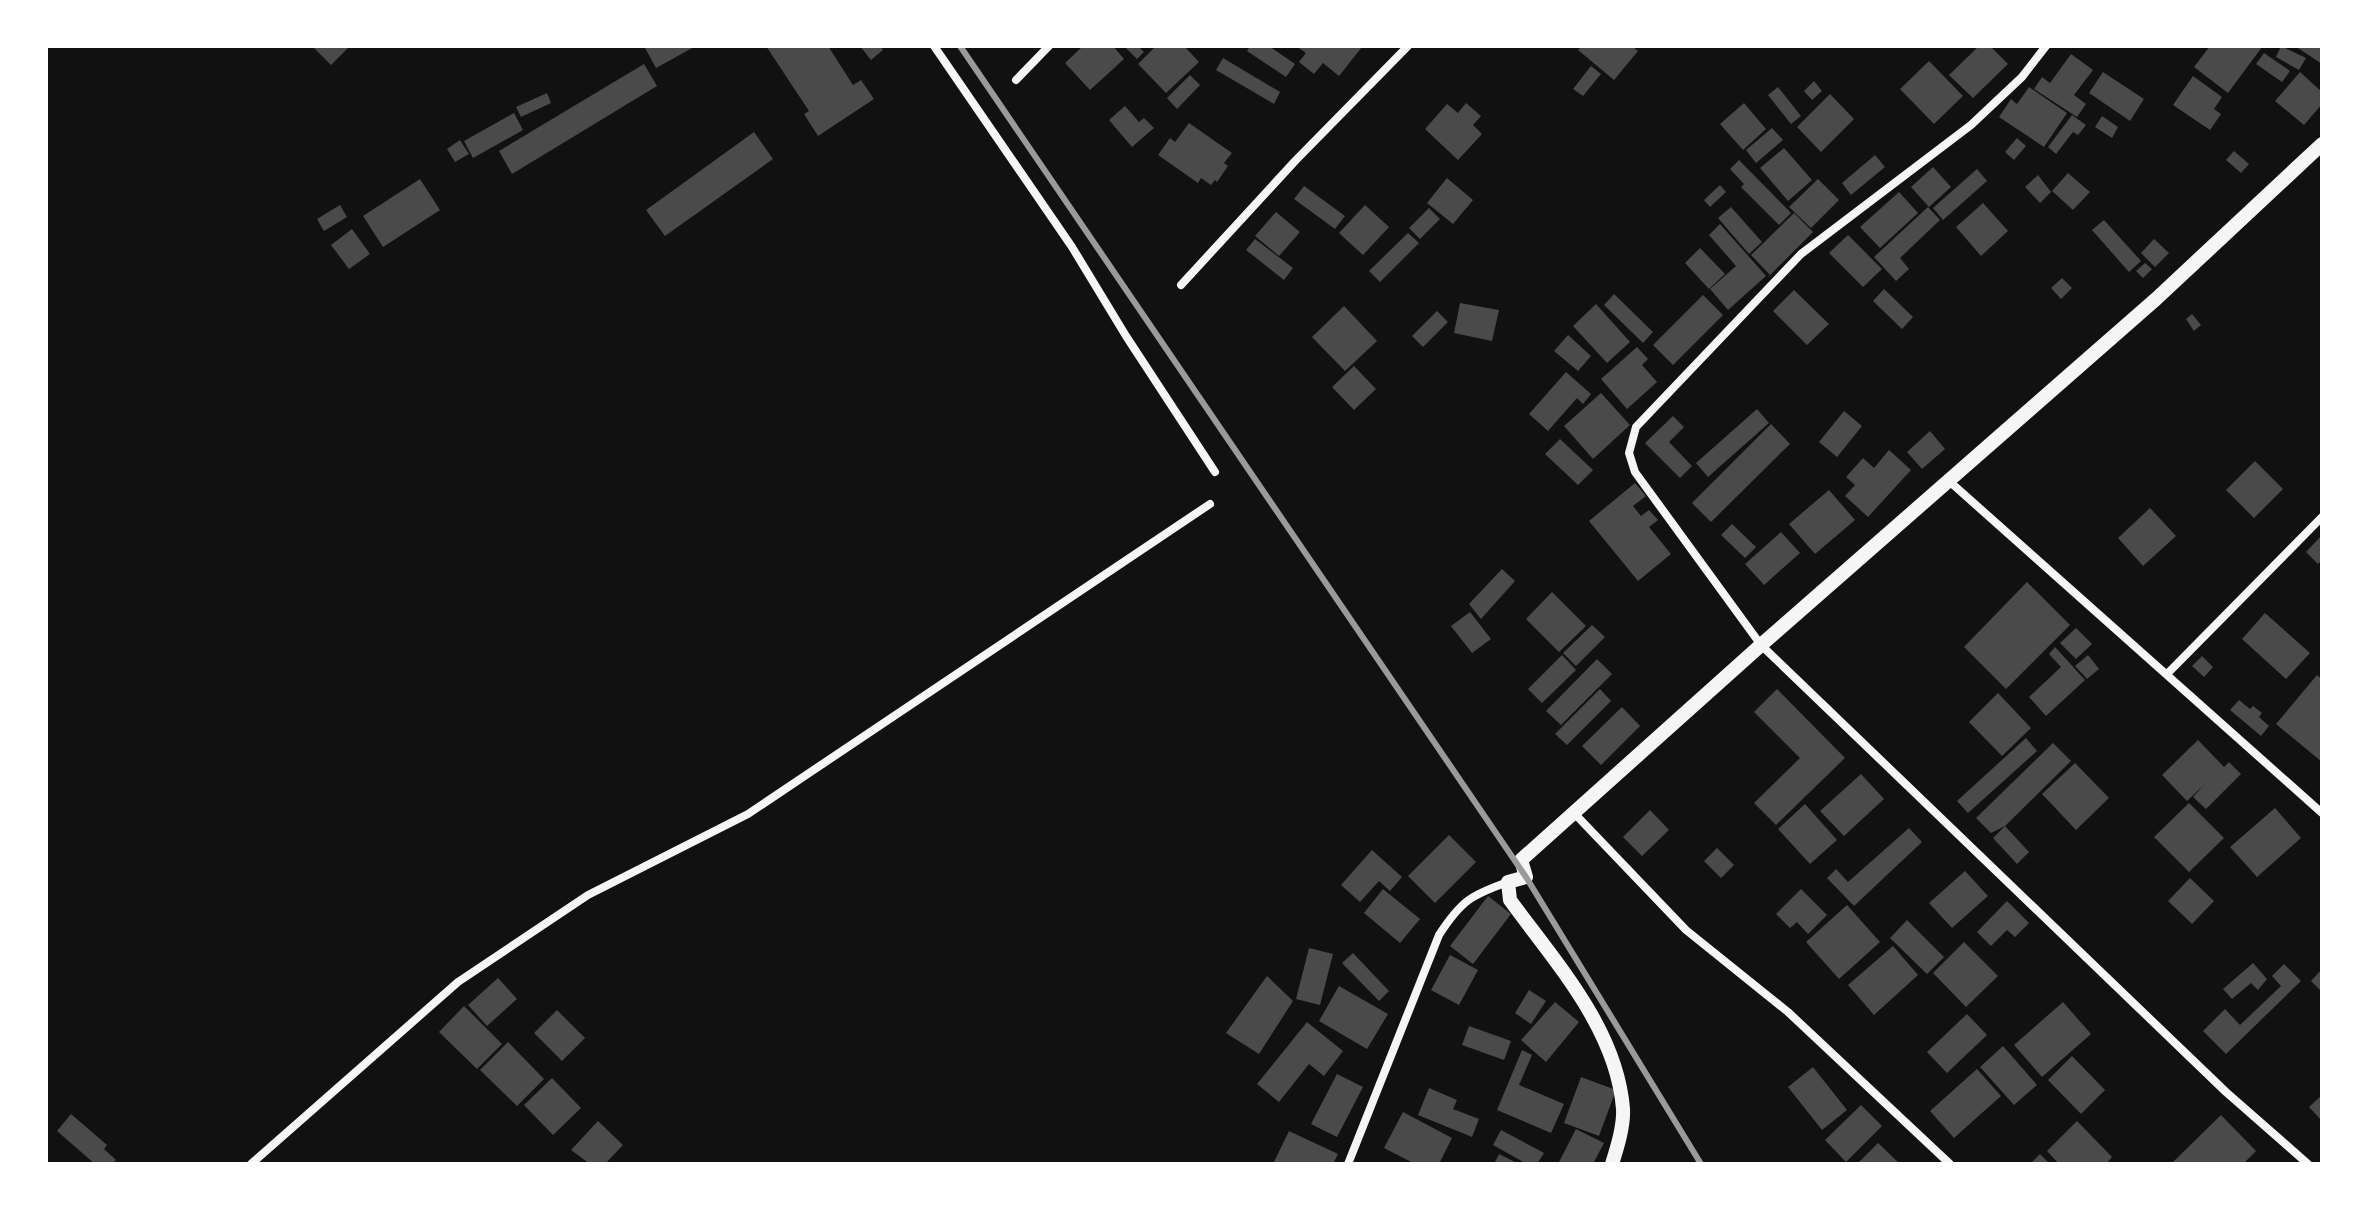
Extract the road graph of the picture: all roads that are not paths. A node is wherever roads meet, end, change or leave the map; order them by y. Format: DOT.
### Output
graph roads {
  1 [pos="934,46"];
  2 [pos="1049,46"];
  3 [pos="1408,46"];
  4 [pos="2046,46"];
  5 [pos="1016,80"];
  6 [pos="2322,144"];
  7 [pos="1181,285"];
  8 [pos="1215,472"];
  9 [pos="1949,481"];
  10 [pos="1210,504"];
  11 [pos="2322,517"];
  12 [pos="1761,645"];
  13 [pos="2167,674"];
  14 [pos="1574,813"];
  15 [pos="2322,813"];
  16 [pos="1508,882"];
  17 [pos="251,1164"];
  18 [pos="1348,1164"];
  19 [pos="1612,1164"];
  20 [pos="1950,1164"];
  21 [pos="2308,1164"];
  1 -- 8 [label="street"];
  2 -- 5 [label="street"];
  3 -- 7 [label="street"];
  4 -- 12 [label="street"];
  6 -- 9 [label="street"];
  9 -- 12 [label="street"];
  9 -- 13 [label="street"];
  10 -- 17 [label="street"];
  11 -- 13 [label="street"];
  12 -- 14 [label="street"];
  12 -- 21 [label="street"];
  13 -- 15 [label="street"];
  14 -- 16 [label="street"];
  14 -- 20 [label="street"];
  16 -- 18 [label="street"];
  16 -- 19 [label="street"];
}
